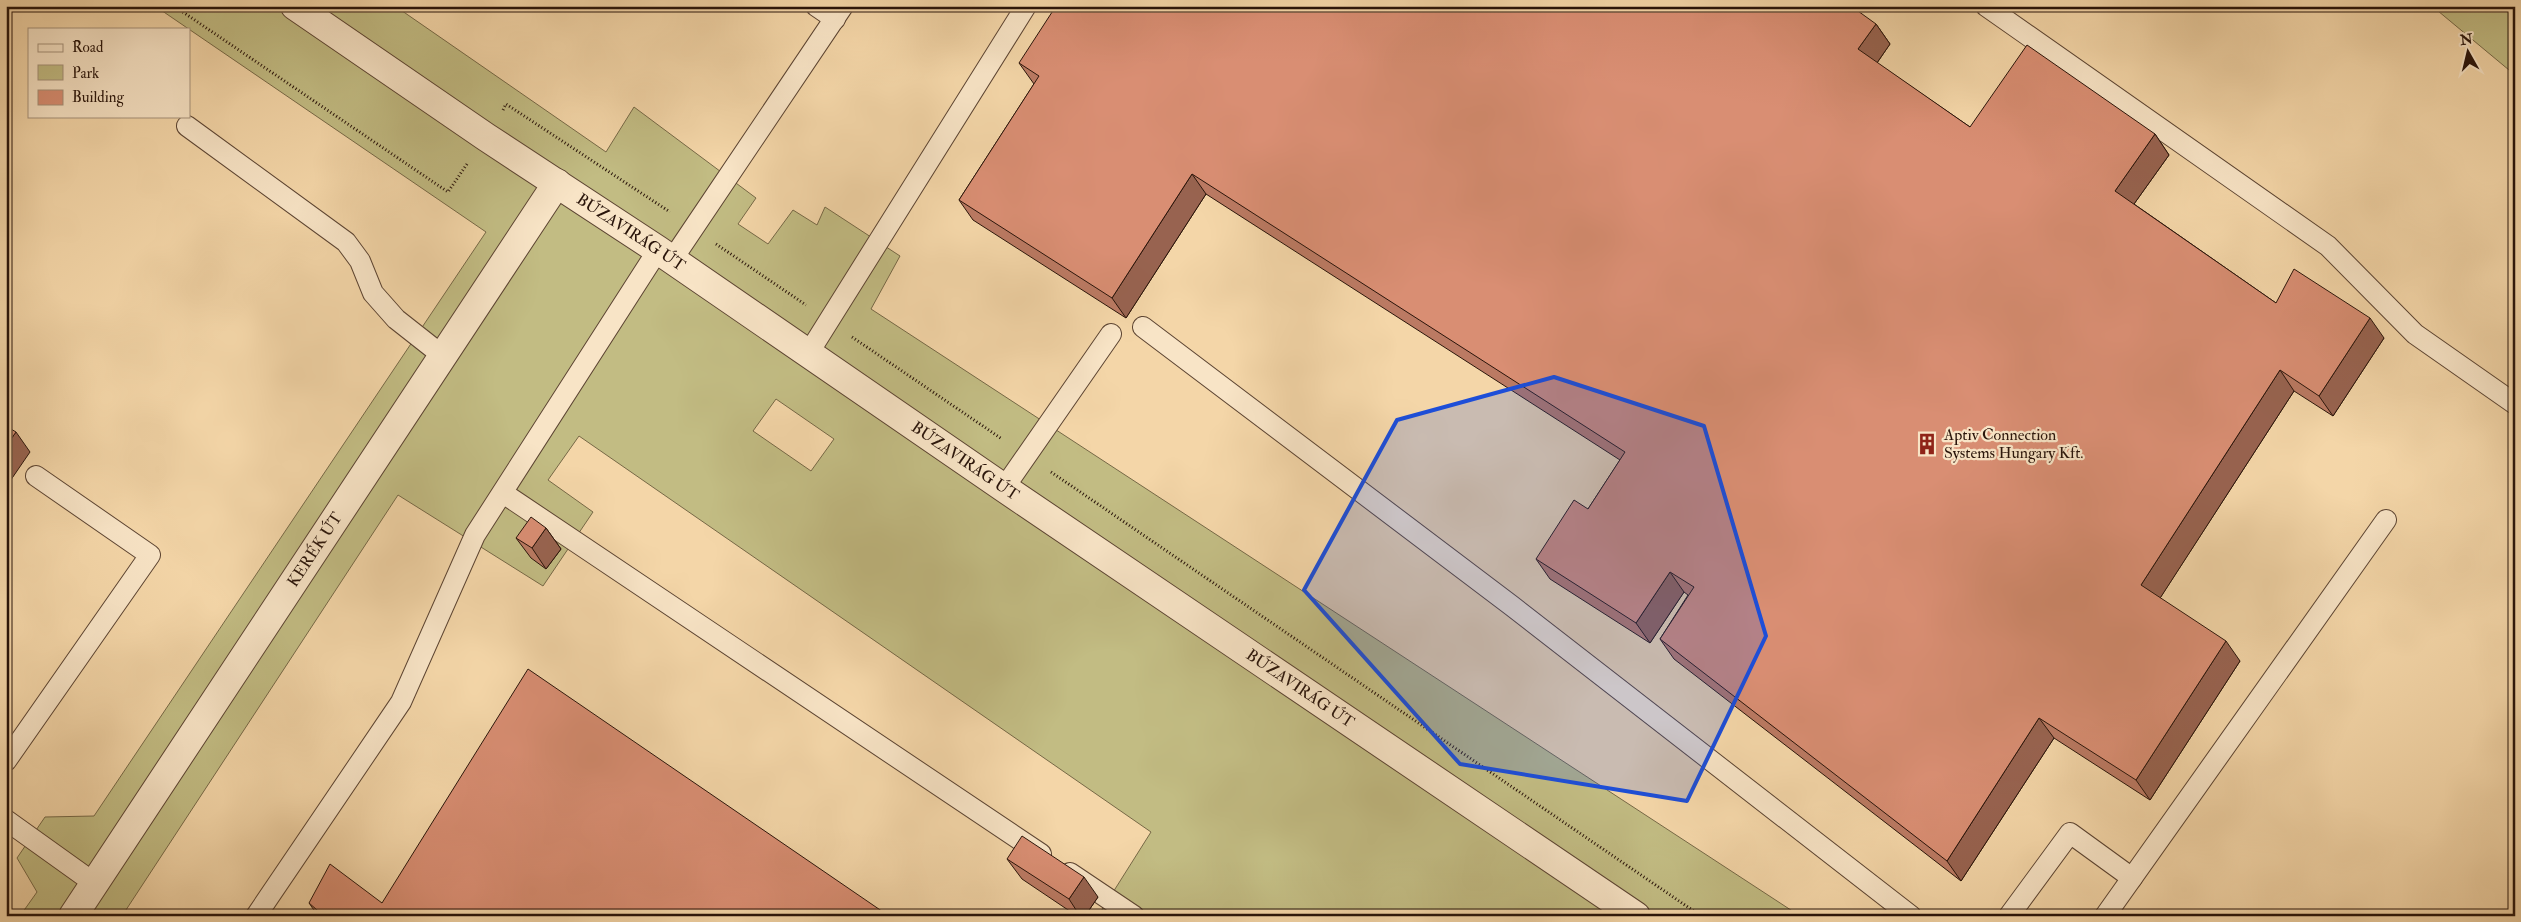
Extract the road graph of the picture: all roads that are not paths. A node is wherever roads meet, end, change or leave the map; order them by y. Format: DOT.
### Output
graph roads {
  1 [pos="295,6"];
  2 [pos="816,6"];
  3 [pos="1026,6"];
  4 [pos="1986,6"];
  5 [pos="839,13"];
  6 [pos="187,126"];
  7 [pos="557,183"];
  8 [pos="665,255"];
  9 [pos="1143,327"];
  10 [pos="1111,334"];
  11 [pos="808,354"];
  12 [pos="443,356"];
  13 [pos="2515,404"];
  14 [pos="36,476"];
  15 [pos="1004,488"];
  16 [pos="503,494"];
  17 [pos="2386,520"];
  18 [pos="6,761"];
  19 [pos="6,820"];
  20 [pos="2132,878"];
  21 [pos="94,883"];
  22 [pos="73,916"];
  23 [pos="256,916"];
  24 [pos="1134,916"];
  25 [pos="1636,916"];
  26 [pos="1911,916"];
  27 [pos="2009,916"];
  28 [pos="2105,916"];
  1 -- 7 [label="street, BÚZAVIRÁG ÚT"];
  2 -- 5 [label="lane"];
  3 -- 11 [label="lane"];
  4 -- 13 [label="lane"];
  5 -- 8 [label="lane"];
  6 -- 12 [label="lane"];
  7 -- 8 [label="street, BÚZAVIRÁG ÚT"];
  7 -- 12 [label="street, KERÉK ÚT"];
  8 -- 11 [label="street, BÚZAVIRÁG ÚT"];
  8 -- 16 [label="lane"];
  9 -- 26 [label="lane"];
  10 -- 15 [label="lane"];
  11 -- 15 [label="street, BÚZAVIRÁG ÚT"];
  12 -- 21 [label="street, KERÉK ÚT"];
  14 -- 18 [label="lane"];
  15 -- 25 [label="street, BÚZAVIRÁG ÚT"];
  16 -- 23 [label="lane"];
  16 -- 24 [label="lane"];
  17 -- 20 [label="lane"];
  19 -- 21 [label="lane"];
  20 -- 27 [label="lane"];
  20 -- 28 [label="lane"];
  21 -- 22 [label="street, KERÉK ÚT"];
}
